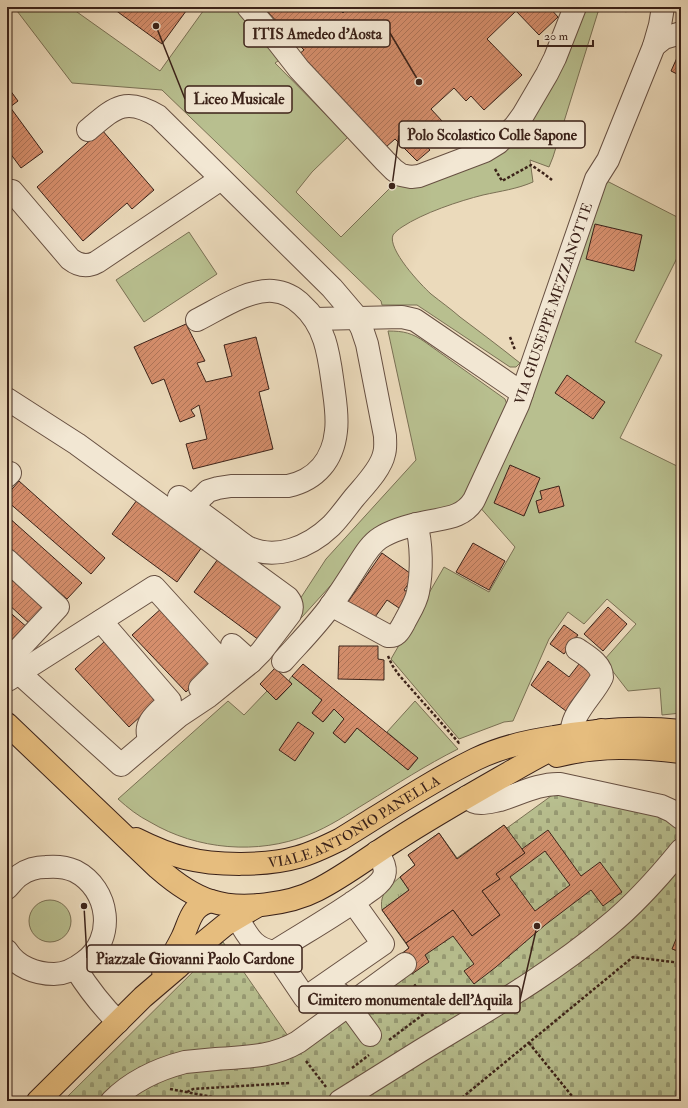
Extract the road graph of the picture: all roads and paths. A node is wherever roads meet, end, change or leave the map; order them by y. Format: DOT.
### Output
graph roads {
  1 [pos="248,7"];
  2 [pos="575,7"];
  3 [pos="626,7"];
  4 [pos="664,7"];
  5 [pos="625,12"];
  6 [pos="681,27"];
  7 [pos="681,32"];
  8 [pos="654,46"];
  9 [pos="88,130"];
  10 [pos="485,151"];
  11 [pos="221,178"];
  12 [pos="552,180"];
  13 [pos="12,191"];
  14 [pos="357,318"];
  15 [pos="315,319"];
  16 [pos="197,320"];
  17 [pos="522,393"];
  18 [pos="7,399"];
  19 [pos="416,524"];
  20 [pos="7,560"];
  21 [pos="332,605"];
  22 [pos="101,621"];
  23 [pos="391,636"];
  24 [pos="232,645"];
  25 [pos="577,649"];
  26 [pos="7,655"];
  27 [pos="282,661"];
  28 [pos="251,662"];
  29 [pos="13,677"];
  30 [pos="184,712"];
  31 [pos="681,722"];
  32 [pos="7,724"];
  33 [pos="640,728"];
  34 [pos="681,731"];
  35 [pos="150,740"];
  36 [pos="574,742"];
  37 [pos="459,743"];
  38 [pos="681,752"];
  39 [pos="468,797"];
  40 [pos="681,818"];
  41 [pos="107,819"];
  42 [pos="681,850"];
  43 [pos="377,852"];
  44 [pos="177,856"];
  45 [pos="7,888"];
  46 [pos="186,890"];
  47 [pos="211,901"];
  48 [pos="354,902"];
  49 [pos="260,905"];
  50 [pos="237,918"];
  51 [pos="188,924"];
  52 [pos="203,943"];
  53 [pos="7,952"];
  54 [pos="274,952"];
  55 [pos="681,963"];
  56 [pos="405,964"];
  57 [pos="76,968"];
  58 [pos="330,981"];
  59 [pos="143,997"];
  60 [pos="348,1006"];
  61 [pos="118,1022"];
  62 [pos="370,1035"];
  63 [pos="529,1043"];
  64 [pos="141,1080"];
  65 [pos="290,1083"];
  66 [pos="681,1086"];
  67 [pos="187,1092"];
  68 [pos="38,1101"];
  69 [pos="112,1101"];
  70 [pos="234,1101"];
  71 [pos="340,1101"];
  72 [pos="458,1101"];
  73 [pos="576,1101"];
  74 [pos="675,1101"];
  1 -- 10 [label="street"];
  2 -- 10 [label="street"];
  3 -- 5 [label="path"];
  4 -- 6 [label="street"];
  4 -- 8 [label="street, VIA GIUSEPPE MEZZANOTTE"];
  7 -- 8 [label="street"];
  8 -- 17 [label="street, VIA GIUSEPPE MEZZANOTTE"];
  9 -- 11 [label="street"];
  10 -- 12 [label="path"];
  11 -- 13 [label="street"];
  11 -- 14 [label="street"];
  14 -- 15 [label="street"];
  14 -- 15 [label="street"];
  14 -- 17 [label="street"];
  15 -- 16 [label="street"];
  17 -- 19 [label="street, VIA GIUSEPPE MEZZANOTTE"];
  18 -- 28 [label="street"];
  19 -- 21 [label="street, VIA GIUSEPPE MEZZANOTTE"];
  19 -- 23 [label="street"];
  20 -- 26 [label="street"];
  21 -- 23 [label="street"];
  21 -- 27 [label="street, VIA GIUSEPPE MEZZANOTTE"];
  22 -- 29 [label="street"];
  22 -- 30 [label="street"];
  22 -- 35 [label="street"];
  23 -- 37 [label="path"];
  24 -- 28 [label="street"];
  25 -- 36 [label="street"];
  28 -- 30 [label="street"];
  29 -- 35 [label="street"];
  30 -- 35 [label="street"];
  31 -- 33 [label="street"];
  32 -- 41 [label="main road, VIALE ANTONIO PANELLA"];
  33 -- 34 [label="main road, VIALE ANTONIO PANELLA"];
  33 -- 36 [label="main road, VIALE ANTONIO PANELLA"];
  36 -- 38 [label="main road, VIALE ANTONIO PANELLA"];
  36 -- 39 [label="main road, VIALE ANTONIO PANELLA"];
  36 -- 44 [label="main road, VIALE ANTONIO PANELLA"];
  39 -- 40 [label="street"];
  39 -- 43 [label="main road, VIALE ANTONIO PANELLA"];
  41 -- 44 [label="main road, VIALE ANTONIO PANELLA"];
  41 -- 46 [label="main road, VIALE ANTONIO PANELLA"];
  42 -- 71 [label="street"];
  43 -- 48 [label="street"];
  43 -- 49 [label="main road, VIALE ANTONIO PANELLA"];
  44 -- 47 [label="main road"];
  45 -- 57 [label="street"];
  46 -- 47 [label="main road, VIALE ANTONIO PANELLA"];
  46 -- 51 [label="main road"];
  47 -- 49 [label="main road, VIALE ANTONIO PANELLA"];
  47 -- 51 [label="main road"];
  47 -- 52 [label="main road"];
  48 -- 54 [label="street"];
  48 -- 58 [label="street"];
  49 -- 50 [label="main road"];
  50 -- 52 [label="main road"];
  50 -- 54 [label="street"];
  51 -- 59 [label="main road"];
  52 -- 59 [label="main road"];
  53 -- 57 [label="street"];
  54 -- 58 [label="street"];
  55 -- 63 [label="path"];
  56 -- 60 [label="street"];
  57 -- 61 [label="street"];
  58 -- 60 [label="street"];
  59 -- 61 [label="main road"];
  60 -- 62 [label="street"];
  60 -- 64 [label="street"];
  61 -- 68 [label="main road"];
  63 -- 72 [label="path"];
  63 -- 73 [label="path"];
  64 -- 67 [label="path"];
  64 -- 69 [label="street"];
  65 -- 67 [label="path"];
  66 -- 74 [label="path"];
  67 -- 70 [label="path"];
}
